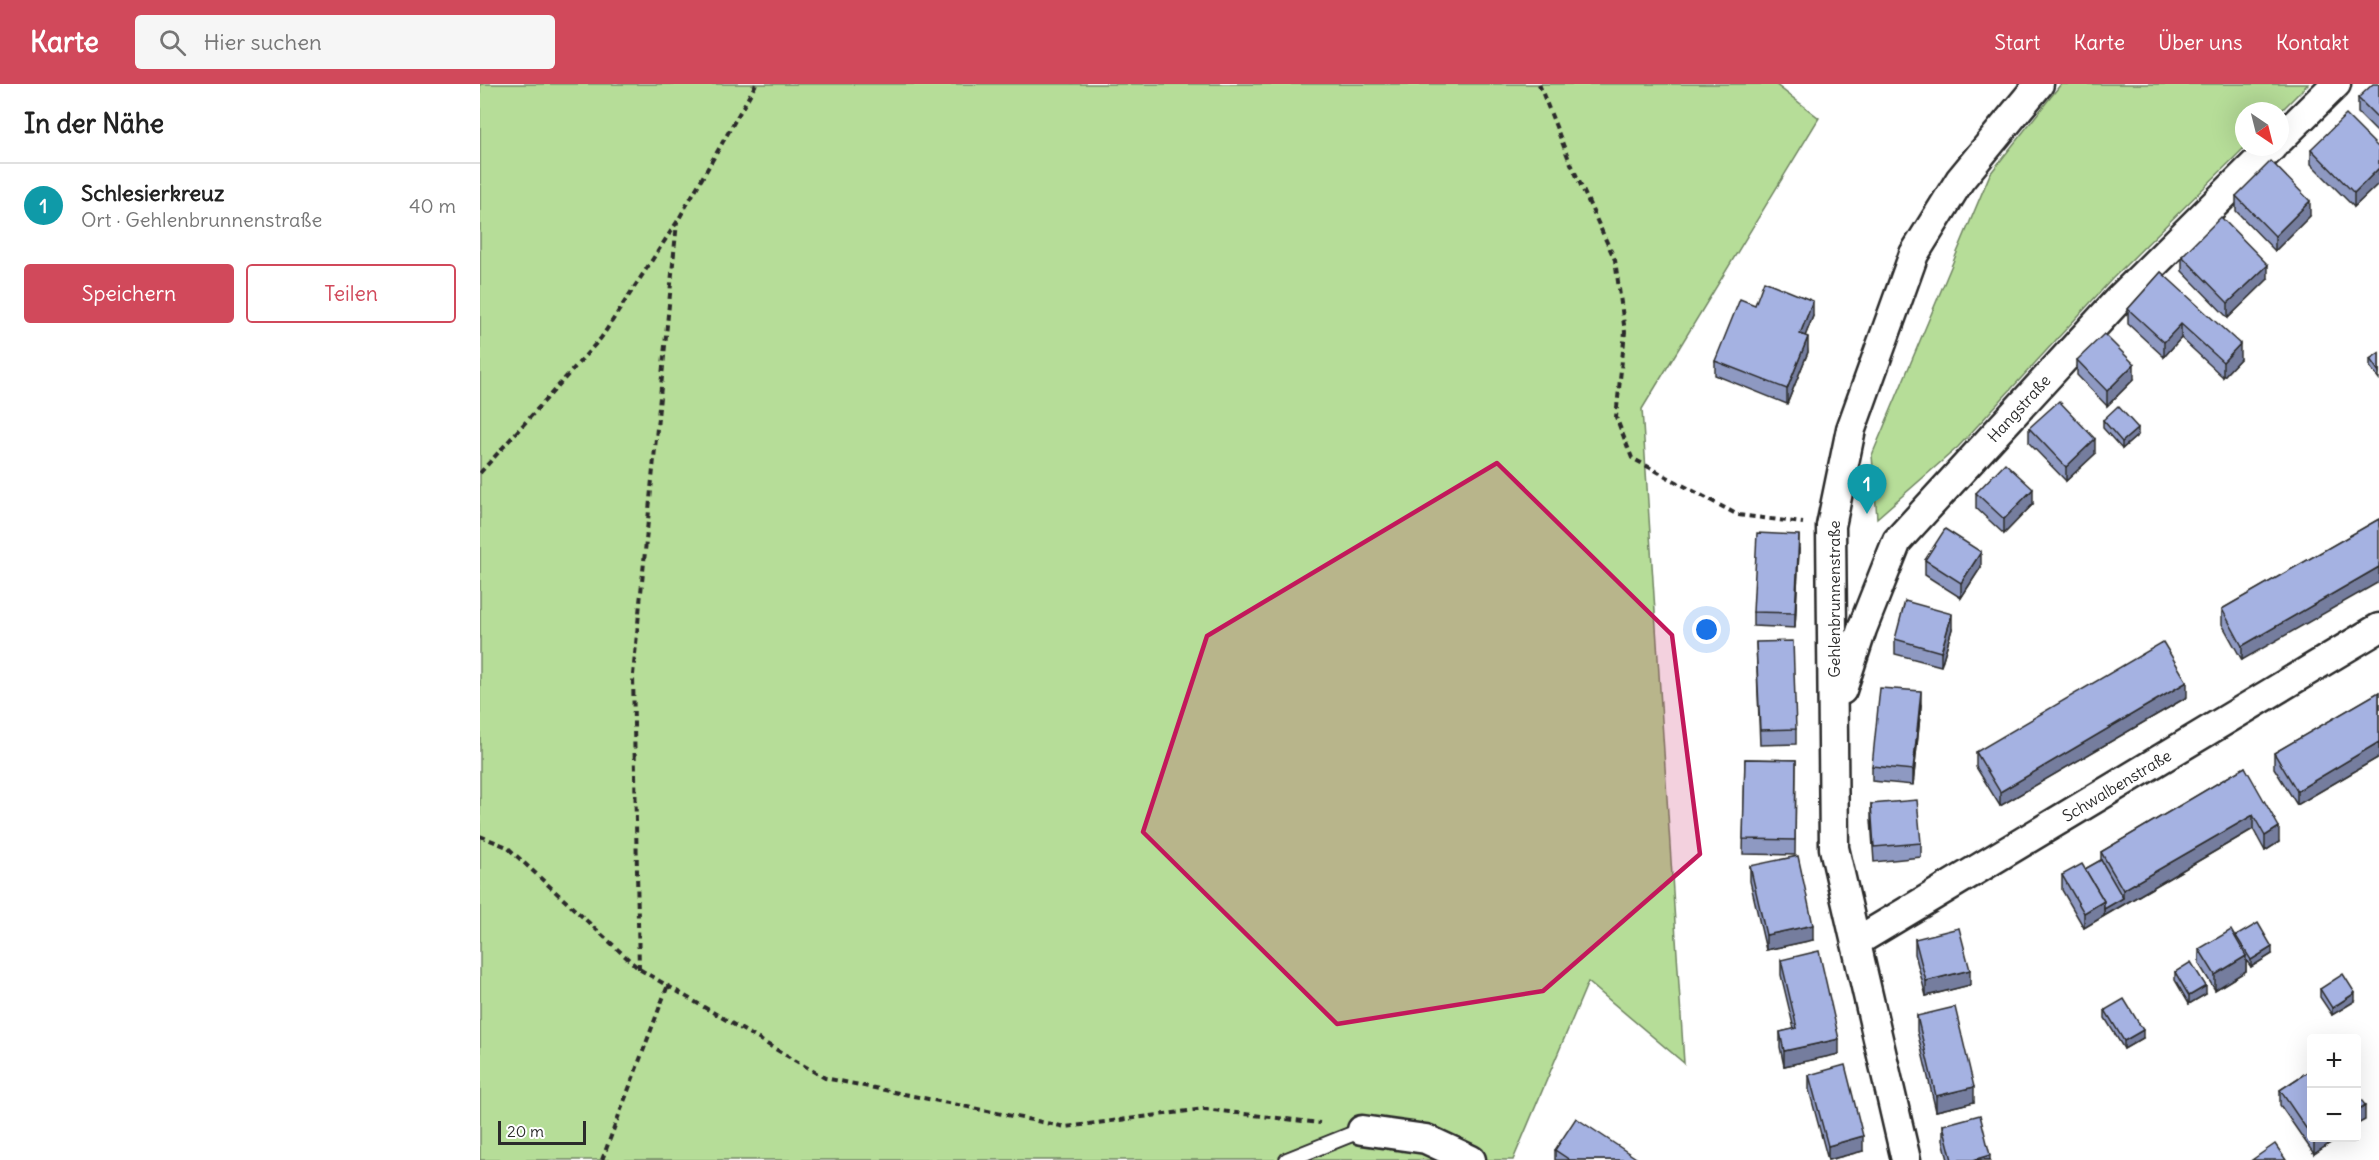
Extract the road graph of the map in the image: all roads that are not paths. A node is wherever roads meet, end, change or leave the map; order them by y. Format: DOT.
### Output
graph roads {
  1 [pos="2039,84"];
  2 [pos="2336,84"];
  3 [pos="2289,131"];
  4 [pos="2263,156"];
  5 [pos="2379,628"];
  6 [pos="1834,714"];
  7 [pos="1856,942"];
  8 [pos="1362,1130"];
  9 [pos="1287,1160"];
  10 [pos="1471,1160"];
  11 [pos="1906,1160"];
  1 -- 6 [label="street, Gehlenbrunnenstraße"];
  2 -- 3 [label="street"];
  4 -- 6 [label="street, Hangstraße"];
  5 -- 7 [label="street, Schwalbenstraße"];
  6 -- 7 [label="street, Gehlenbrunnenstraße"];
  7 -- 11 [label="street, Gehlenbrunnenstraße"];
  8 -- 9 [label="lane"];
  8 -- 10 [label="street"];
}
